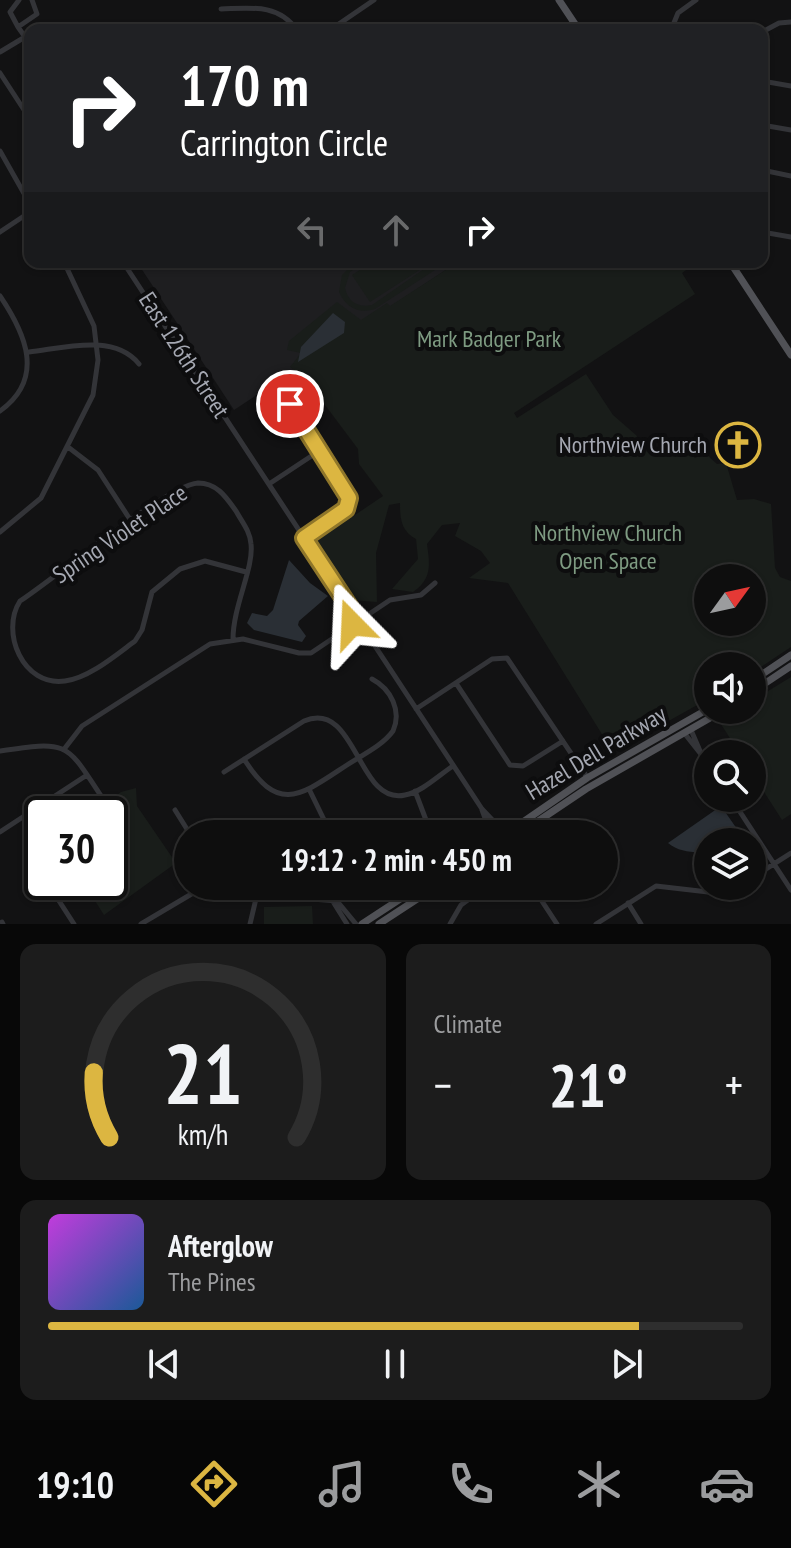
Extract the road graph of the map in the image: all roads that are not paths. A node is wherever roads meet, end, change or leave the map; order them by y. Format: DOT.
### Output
graph roads {
  1 [pos="19,0"];
  2 [pos="32,0"];
  3 [pos="374,0"];
  4 [pos="559,0"];
  5 [pos="696,0"];
  6 [pos="221,9"];
  7 [pos="791,22"];
  8 [pos="293,24"];
  9 [pos="339,24"];
  10 [pos="575,24"];
  11 [pos="673,24"];
  12 [pos="18,27"];
  13 [pos="768,29"];
  14 [pos="24,36"];
  15 [pos="24,38"];
  16 [pos="0,52"];
  17 [pos="0,73"];
  18 [pos="768,82"];
  19 [pos="791,86"];
  20 [pos="24,110"];
  21 [pos="768,126"];
  22 [pos="791,130"];
  23 [pos="0,151"];
  24 [pos="768,171"];
  25 [pos="791,176"];
  26 [pos="24,193"];
  27 [pos="24,216"];
  28 [pos="0,232"];
  29 [pos="768,233"];
  30 [pos="791,237"];
  31 [pos="67,268"];
  32 [pos="127,268"];
  33 [pos="734,268"];
  34 [pos="0,296"];
  35 [pos="97,345"];
  36 [pos="29,352"];
  37 [pos="791,355"];
  38 [pos="139,364"];
  39 [pos="290,404"];
  40 [pos="0,411"];
  41 [pos="68,447"];
  42 [pos="319,451"];
  43 [pos="269,484"];
  44 [pos="131,521"];
  45 [pos="1,529"];
  46 [pos="304,538"];
  47 [pos="246,572"];
  48 [pos="435,583"];
  49 [pos="358,620"];
  50 [pos="4,631"];
  51 [pos="233,639"];
  52 [pos="5,641"];
  53 [pos="791,655"];
  54 [pos="791,666"];
  55 [pos="766,672"];
  56 [pos="372,679"];
  57 [pos="456,683"];
  58 [pos="766,683"];
  59 [pos="416,709"];
  60 [pos="694,717"];
  61 [pos="701,724"];
  62 [pos="688,732"];
  63 [pos="563,741"];
  64 [pos="694,742"];
  65 [pos="65,748"];
  66 [pos="0,751"];
  67 [pos="358,757"];
  68 [pos="244,759"];
  69 [pos="453,766"];
  70 [pos="224,772"];
  71 [pos="87,775"];
  72 [pos="587,778"];
  73 [pos="309,789"];
  74 [pos="415,791"];
  75 [pos="101,796"];
  76 [pos="482,809"];
  77 [pos="175,810"];
  78 [pos="740,812"];
  79 [pos="181,820"];
  80 [pos="324,820"];
  81 [pos="426,820"];
  82 [pos="486,820"];
  83 [pos="494,820"];
  84 [pos="526,820"];
  85 [pos="540,820"];
  86 [pos="0,832"];
  87 [pos="791,853"];
  88 [pos="774,864"];
  89 [pos="766,869"];
  90 [pos="694,890"];
  91 [pos="791,890"];
  92 [pos="58,900"];
  93 [pos="182,900"];
  94 [pos="255,900"];
  95 [pos="329,900"];
  96 [pos="332,900"];
  97 [pos="398,900"];
  98 [pos="416,900"];
  99 [pos="468,900"];
  100 [pos="541,900"];
  101 [pos="628,903"];
  102 [pos="143,923"];
  103 [pos="74,924"];
  104 [pos="250,924"];
  105 [pos="347,924"];
  106 [pos="359,924"];
  107 [pos="379,924"];
  108 [pos="450,924"];
  109 [pos="557,924"];
  110 [pos="596,924"];
  111 [pos="641,924"];
  1 -- 12 [label="street"];
  2 -- 12 [label="street"];
  3 -- 9 [label="street"];
  4 -- 10 [label="main road"];
  5 -- 11 [label="street"];
  6 -- 8 [label="street"];
  7 -- 13 [label="street"];
  12 -- 14 [label="street"];
  15 -- 16 [label="street"];
  17 -- 20 [label="street"];
  18 -- 19 [label="street"];
  21 -- 22 [label="street"];
  23 -- 26 [label="street"];
  24 -- 25 [label="street"];
  27 -- 28 [label="street"];
  29 -- 30 [label="street"];
  31 -- 35 [label="street"];
  32 -- 43 [label="street, East 126th Street"];
  33 -- 37 [label="main road"];
  34 -- 36 [label="street"];
  35 -- 36 [label="street"];
  35 -- 38 [label="street"];
  35 -- 41 [label="street"];
  36 -- 40 [label="street"];
  39 -- 42 [label="street"];
  41 -- 44 [label="street"];
  41 -- 45 [label="street"];
  42 -- 43 [label="street"];
  42 -- 46 [label="street"];
  43 -- 46 [label="street, East 126th Street"];
  44 -- 47 [label="street, Spring Violet Place"];
  44 -- 50 [label="street, Spring Violet Place"];
  46 -- 49 [label="street, East 126th Street"];
  47 -- 51 [label="street, Spring Violet Place"];
  47 -- 52 [label="street"];
  48 -- 49 [label="street"];
  49 -- 51 [label="street"];
  49 -- 59 [label="street, East 126th Street"];
  51 -- 65 [label="street"];
  53 -- 55 [label="main road"];
  54 -- 58 [label="main road"];
  56 -- 67 [label="street"];
  57 -- 59 [label="street"];
  57 -- 63 [label="street"];
  57 -- 63 [label="street"];
  59 -- 69 [label="street, East 126th Street"];
  60 -- 72 [label="main road, Hazel Dell Parkway"];
  61 -- 62 [label="main road, Hazel Dell Parkway"];
  62 -- 64 [label="street"];
  62 -- 85 [label="main road, Hazel Dell Parkway"];
  63 -- 72 [label="street"];
  65 -- 66 [label="street"];
  65 -- 71 [label="street"];
  67 -- 68 [label="street"];
  67 -- 73 [label="street"];
  67 -- 74 [label="street"];
  68 -- 70 [label="street"];
  68 -- 73 [label="street"];
  69 -- 74 [label="street"];
  69 -- 76 [label="street, East 126th Street"];
  71 -- 75 [label="street"];
  71 -- 86 [label="street"];
  72 -- 84 [label="main road, Hazel Dell Parkway"];
  73 -- 80 [label="street"];
  74 -- 81 [label="street"];
  76 -- 82 [label="street, East 126th Street"];
  76 -- 83 [label="street, East 126th Street"];
  77 -- 79 [label="street"];
  78 -- 88 [label="street"];
  87 -- 88 [label="street"];
  88 -- 89 [label="street"];
  88 -- 91 [label="street"];
  90 -- 101 [label="street"];
  92 -- 103 [label="street"];
  93 -- 102 [label="street"];
  94 -- 104 [label="street"];
  95 -- 105 [label="street"];
  96 -- 106 [label="street"];
  97 -- 106 [label="main road"];
  98 -- 107 [label="main road"];
  99 -- 108 [label="street"];
  100 -- 109 [label="street"];
  101 -- 110 [label="street"];
  101 -- 111 [label="street"];
}
